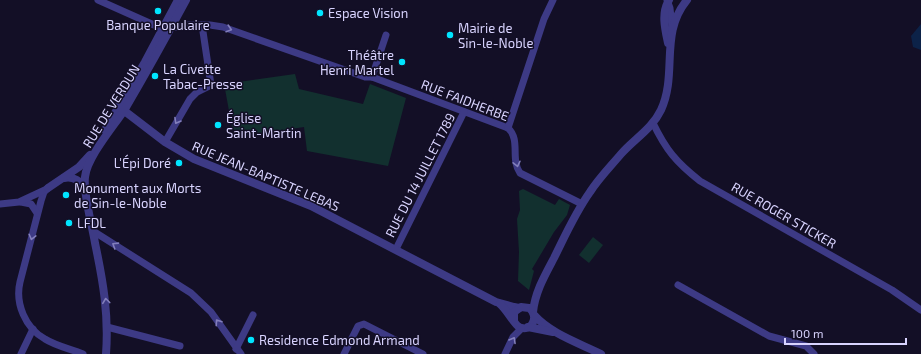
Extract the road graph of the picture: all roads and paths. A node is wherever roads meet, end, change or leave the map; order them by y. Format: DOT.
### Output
graph roads {
  1 [pos="98,0"];
  2 [pos="178,0"];
  3 [pos="186,0"];
  4 [pos="554,0"];
  5 [pos="687,0"];
  6 [pos="668,1"];
  7 [pos="202,25"];
  8 [pos="672,27"];
  9 [pos="167,28"];
  10 [pos="386,35"];
  11 [pos="669,50"];
  12 [pos="372,78"];
  13 [pos="121,108"];
  14 [pos="464,112"];
  15 [pos="653,123"];
  16 [pos="508,128"];
  17 [pos="165,142"];
  18 [pos="64,178"];
  19 [pos="48,188"];
  20 [pos="86,191"];
  21 [pos="19,202"];
  22 [pos="0,204"];
  23 [pos="582,204"];
  24 [pos="37,213"];
  25 [pos="93,231"];
  26 [pos="396,249"];
  27 [pos="542,281"];
  28 [pos="678,285"];
  29 [pos="496,302"];
  30 [pos="520,307"];
  31 [pos="921,310"];
  32 [pos="534,313"];
  33 [pos="253,315"];
  34 [pos="514,321"];
  35 [pos="107,327"];
  36 [pos="525,328"];
  37 [pos="33,329"];
  38 [pos="561,334"];
  39 [pos="180,346"];
  40 [pos="238,351"];
  41 [pos="21,354"];
  42 [pos="83,354"];
  43 [pos="106,354"];
  44 [pos="344,354"];
  45 [pos="423,354"];
  46 [pos="505,354"];
  47 [pos="601,354"];
  48 [pos="814,354"];
  1 -- 9 [label="street"];
  2 -- 9 [label="street, RUE DE VERDUN"];
  3 -- 9 [label="street, RUE DE VERDUN"];
  4 -- 16 [label="street"];
  5 -- 8 [label="street"];
  6 -- 8 [label="street"];
  6 -- 11 [label="street"];
  7 -- 9 [label="street, RUE FAIDHERBE"];
  7 -- 12 [label="street, RUE FAIDHERBE, one-way"];
  7 -- 17 [label="street, one-way"];
  8 -- 11 [label="street"];
  9 -- 13 [label="street, RUE DE VERDUN"];
  10 -- 12 [label="street"];
  11 -- 15 [label="street"];
  12 -- 14 [label="street, RUE FAIDHERBE"];
  13 -- 17 [label="street, RUE JEAN-BAPTISTE LEBAS"];
  13 -- 18 [label="street, RUE DE VERDUN"];
  13 -- 20 [label="street, RUE DE VERDUN"];
  14 -- 16 [label="street, RUE FAIDHERBE"];
  14 -- 26 [label="street, RUE DU 14 JUILLET 1789"];
  15 -- 23 [label="street"];
  15 -- 31 [label="street, RUE ROGER STICKER"];
  16 -- 23 [label="street, RUE FAIDHERBE, one-way"];
  17 -- 26 [label="street, RUE JEAN-BAPTISTE LEBAS"];
  18 -- 19 [label="street, RUE DE VERDUN"];
  18 -- 20 [label="street"];
  19 -- 21 [label="street"];
  19 -- 24 [label="street"];
  20 -- 25 [label="street, RUE DE VERDUN"];
  21 -- 22 [label="street"];
  21 -- 24 [label="street"];
  23 -- 27 [label="street"];
  24 -- 37 [label="street, one-way"];
  35 -- 25 [label="street, RUE DE VERDUN, one-way"];
  40 -- 25 [label="street, one-way"];
  26 -- 29 [label="street, RUE JEAN-BAPTISTE LEBAS"];
  27 -- 30 [label="street"];
  27 -- 32 [label="street"];
  28 -- 48 [label="street"];
  29 -- 30 [label="street, RUE JEAN-BAPTISTE LEBAS"];
  29 -- 34 [label="street, RUE JEAN-BAPTISTE LEBAS"];
  30 -- 32 [label="street"];
  30 -- 34 [label="street"];
  32 -- 36 [label="street"];
  32 -- 38 [label="street"];
  33 -- 40 [label="street"];
  34 -- 36 [label="street"];
  35 -- 39 [label="street"];
  35 -- 43 [label="street, RUE DE VERDUN"];
  36 -- 38 [label="street"];
  46 -- 36 [label="street, one-way"];
  37 -- 41 [label="street"];
  37 -- 42 [label="street"];
  38 -- 47 [label="street"];
  44 -- 45 [label="street"];
}
